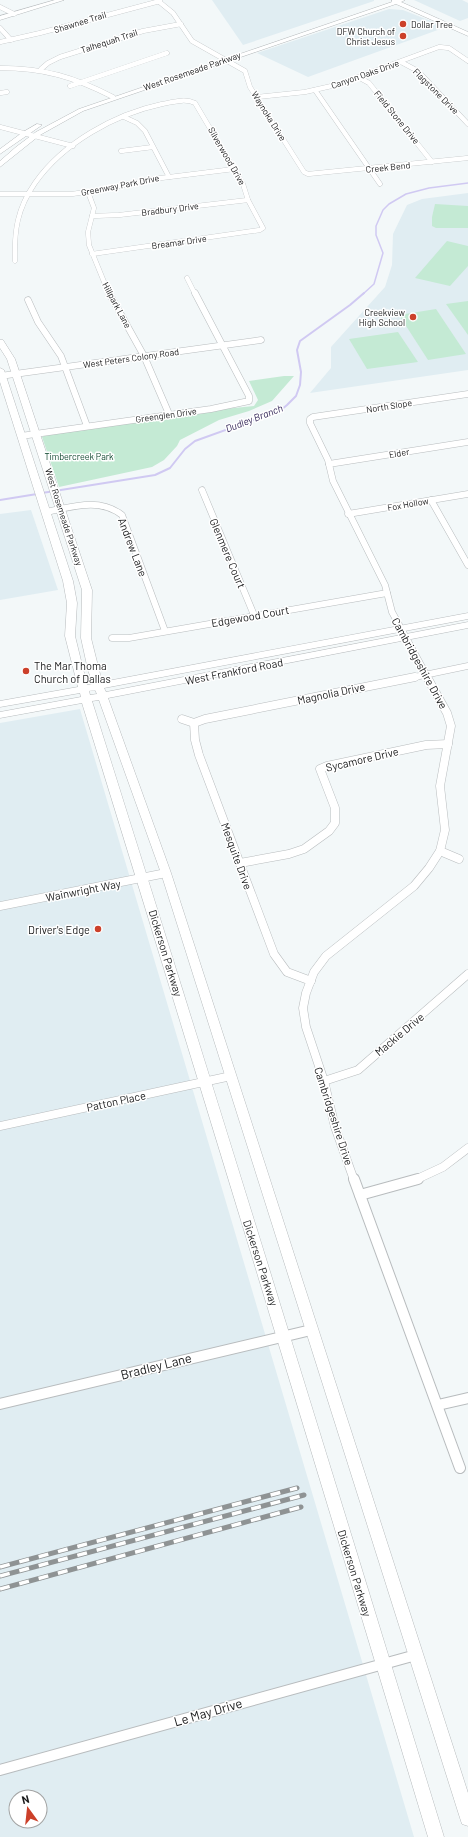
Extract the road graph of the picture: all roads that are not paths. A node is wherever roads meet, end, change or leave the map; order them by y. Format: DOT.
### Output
graph roads {
  1 [pos="387,0"];
  2 [pos="405,0"];
  3 [pos="56,1"];
  4 [pos="159,1"];
  5 [pos="397,1"];
  6 [pos="378,4"];
  7 [pos="0,7"];
  8 [pos="412,9"];
  9 [pos="14,14"];
  10 [pos="0,18"];
  11 [pos="332,18"];
  12 [pos="340,21"];
  13 [pos="181,24"];
  14 [pos="0,28"];
  15 [pos="468,32"];
  16 [pos="284,34"];
  17 [pos="291,38"];
  18 [pos="11,40"];
  19 [pos="0,42"];
  20 [pos="167,53"];
  21 [pos="219,56"];
  22 [pos="226,59"];
  23 [pos="468,61"];
  24 [pos="401,62"];
  25 [pos="0,68"];
  26 [pos="41,69"];
  27 [pos="158,76"];
  28 [pos="358,77"];
  29 [pos="82,80"];
  30 [pos="165,80"];
  31 [pos="70,86"];
  32 [pos="315,90"];
  33 [pos="7,92"];
  34 [pos="0,93"];
  35 [pos="107,94"];
  36 [pos="113,97"];
  37 [pos="257,97"];
  38 [pos="124,117"];
  39 [pos="468,124"];
  40 [pos="0,127"];
  41 [pos="25,133"];
  42 [pos="35,136"];
  43 [pos="73,146"];
  44 [pos="153,147"];
  45 [pos="121,151"];
  46 [pos="0,152"];
  47 [pos="468,158"];
  48 [pos="432,162"];
  49 [pos="0,165"];
  50 [pos="370,168"];
  51 [pos="234,169"];
  52 [pos="308,174"];
  53 [pos="169,177"];
  54 [pos="380,184"];
  55 [pos="0,190"];
  56 [pos="88,192"];
  57 [pos="0,194"];
  58 [pos="29,194"];
  59 [pos="248,200"];
  60 [pos="92,216"];
  61 [pos="263,225"];
  62 [pos="92,254"];
  63 [pos="15,261"];
  64 [pos="187,278"];
  65 [pos="28,300"];
  66 [pos="261,340"];
  67 [pos="0,342"];
  68 [pos="223,345"];
  69 [pos="144,356"];
  70 [pos="65,367"];
  71 [pos="1,374"];
  72 [pos="16,374"];
  73 [pos="468,394"];
  74 [pos="169,414"];
  75 [pos="310,420"];
  76 [pos="87,426"];
  77 [pos="36,434"];
  78 [pos="21,436"];
  79 [pos="468,442"];
  80 [pos="329,464"];
  81 [pos="202,490"];
  82 [pos="468,494"];
  83 [pos="431,500"];
  84 [pos="60,507"];
  85 [pos="45,510"];
  86 [pos="348,514"];
  87 [pos="468,564"];
  88 [pos="387,593"];
  89 [pos="254,615"];
  90 [pos="468,616"];
  91 [pos="468,625"];
  92 [pos="400,628"];
  93 [pos="165,631"];
  94 [pos="112,638"];
  95 [pos="405,638"];
  96 [pos="468,666"];
  97 [pos="425,674"];
  98 [pos="100,686"];
  99 [pos="85,694"];
  100 [pos="104,696"];
  101 [pos="0,704"];
  102 [pos="0,715"];
  103 [pos="182,719"];
  104 [pos="194,723"];
  105 [pos="448,744"];
  106 [pos="440,851"];
  107 [pos="459,859"];
  108 [pos="240,863"];
  109 [pos="166,873"];
  110 [pos="144,878"];
  111 [pos="0,906"];
  112 [pos="468,974"];
  113 [pos="311,981"];
  114 [pos="231,1076"];
  115 [pos="324,1081"];
  116 [pos="206,1082"];
  117 [pos="0,1126"];
  118 [pos="466,1153"];
  119 [pos="360,1195"];
  120 [pos="311,1330"];
  121 [pos="284,1335"];
  122 [pos="468,1398"];
  123 [pos="0,1404"];
  124 [pos="438,1405"];
  125 [pos="460,1468"];
  126 [pos="416,1655"];
  127 [pos="383,1664"];
  128 [pos="0,1770"];
  129 [pos="468,1818"];
  130 [pos="436,1837"];
  1 -- 6 [label="main road, West Rosemeade Parkway"];
  2 -- 15 [label="main road"];
  3 -- 9 [label="main road"];
  4 -- 13 [label="street, Waynoka Drive"];
  4 -- 18 [label="street, Shawnee Trail"];
  5 -- 6 [label="main road, West Rosemeade Parkway"];
  5 -- 8 [label="main road"];
  6 -- 8 [label="main road"];
  6 -- 11 [label="main road, West Rosemeade Parkway"];
  6 -- 12 [label="main road, West Rosemeade Parkway"];
  7 -- 9 [label="street"];
  8 -- 15 [label="main road"];
  9 -- 10 [label="main road"];
  11 -- 12 [label="main road"];
  11 -- 16 [label="main road, West Rosemeade Parkway"];
  12 -- 17 [label="main road, West Rosemeade Parkway"];
  13 -- 21 [label="street, Waynoka Drive"];
  13 -- 26 [label="street, Talhequah Trail"];
  14 -- 18 [label="street"];
  16 -- 17 [label="main road"];
  16 -- 21 [label="main road, West Rosemeade Parkway"];
  17 -- 22 [label="main road, West Rosemeade Parkway"];
  18 -- 19 [label="street, Shawnee Trail"];
  20 -- 29 [label="street"];
  21 -- 22 [label="street, Waynoka Drive"];
  21 -- 27 [label="main road, West Rosemeade Parkway"];
  22 -- 30 [label="main road, West Rosemeade Parkway"];
  22 -- 37 [label="street, Waynoka Drive"];
  23 -- 24 [label="street, Canyon Oaks Drive"];
  24 -- 28 [label="street, Canyon Oaks Drive"];
  24 -- 39 [label="street, Flagstone Drive"];
  25 -- 26 [label="street"];
  26 -- 29 [label="street"];
  27 -- 30 [label="main road"];
  27 -- 35 [label="main road, West Rosemeade Parkway"];
  28 -- 32 [label="street, Canyon Oaks Drive"];
  28 -- 48 [label="street, Field Stone Drive"];
  29 -- 31 [label="street"];
  29 -- 35 [label="street"];
  30 -- 36 [label="main road, West Rosemeade Parkway"];
  32 -- 37 [label="street, Canyon Oaks Drive"];
  32 -- 50 [label="street"];
  33 -- 34 [label="street"];
  35 -- 36 [label="street"];
  35 -- 41 [label="main road, West Rosemeade Parkway"];
  36 -- 42 [label="main road, West Rosemeade Parkway"];
  37 -- 52 [label="street, Waynoka Drive"];
  38 -- 43 [label="street"];
  38 -- 44 [label="street"];
  38 -- 51 [label="street, Silverwood Drive"];
  40 -- 41 [label="street"];
  41 -- 42 [label="street"];
  41 -- 46 [label="main road, West Rosemeade Parkway"];
  42 -- 43 [label="street"];
  42 -- 49 [label="main road, West Rosemeade Parkway"];
  43 -- 58 [label="street"];
  44 -- 45 [label="street"];
  44 -- 53 [label="street"];
  47 -- 48 [label="street, Creek Bend"];
  48 -- 50 [label="street, Creek Bend"];
  50 -- 52 [label="street, Creek Bend"];
  50 -- 54 [label="street"];
  51 -- 53 [label="street, Greenway Park Drive"];
  51 -- 59 [label="street, Silverwood Drive"];
  53 -- 56 [label="street, Greenway Park Drive"];
  55 -- 58 [label="street, Greenway Park Drive"];
  56 -- 58 [label="street, Greenway Park Drive"];
  56 -- 60 [label="street, Hillpark Lane"];
  57 -- 58 [label="street, Greenway Park Drive"];
  58 -- 63 [label="street"];
  59 -- 60 [label="street, Bradbury Drive"];
  59 -- 61 [label="street, Silverwood Drive"];
  60 -- 62 [label="street, Hillpark Lane"];
  61 -- 62 [label="street, Breamar Drive"];
  62 -- 69 [label="street, Hillpark Lane"];
  64 -- 68 [label="street"];
  65 -- 70 [label="street"];
  66 -- 68 [label="street, West Peters Colony Road"];
  67 -- 72 [label="main road, West Rosemeade Parkway"];
  68 -- 69 [label="street, West Peters Colony Road"];
  68 -- 74 [label="street, Greenglen Drive"];
  69 -- 70 [label="street, West Peters Colony Road"];
  69 -- 74 [label="street, Hillpark Lane"];
  70 -- 72 [label="street, West Peters Colony Road"];
  70 -- 76 [label="street"];
  71 -- 72 [label="street, West Peters Colony Road"];
  71 -- 78 [label="main road, West Rosemeade Parkway"];
  72 -- 77 [label="main road, West Rosemeade Parkway"];
  73 -- 75 [label="street, North Slope"];
  74 -- 76 [label="street, Greenglen Drive"];
  75 -- 80 [label="street, Cambridgeshire Drive"];
  76 -- 77 [label="street, Greenglen Drive"];
  77 -- 78 [label="street, Greenglen Drive"];
  77 -- 84 [label="main road, West Rosemeade Parkway"];
  78 -- 85 [label="main road, West Rosemeade Parkway"];
  79 -- 80 [label="street, Elder"];
  80 -- 86 [label="street, Cambridgeshire Drive"];
  81 -- 89 [label="street, Glenmere Court"];
  82 -- 83 [label="street, Fox Hollow"];
  83 -- 86 [label="street, Fox Hollow"];
  83 -- 87 [label="street"];
  84 -- 85 [label="street, Andrew Lane"];
  84 -- 93 [label="street, Andrew Lane"];
  84 -- 98 [label="main road, West Rosemeade Parkway"];
  85 -- 99 [label="main road, West Rosemeade Parkway"];
  86 -- 88 [label="street, Cambridgeshire Drive"];
  88 -- 89 [label="street, Edgewood Court"];
  88 -- 92 [label="street, Cambridgeshire Drive"];
  89 -- 93 [label="street, Edgewood Court"];
  90 -- 92 [label="main road, West Frankford Road"];
  91 -- 95 [label="main road, West Frankford Road"];
  92 -- 95 [label="street, Cambridgeshire Drive"];
  92 -- 98 [label="main road, West Frankford Road"];
  93 -- 94 [label="street, Edgewood Court"];
  95 -- 97 [label="street, Cambridgeshire Drive"];
  95 -- 100 [label="main road, West Frankford Road"];
  96 -- 97 [label="street, Magnolia Drive"];
  97 -- 104 [label="street, Magnolia Drive"];
  97 -- 105 [label="street, Cambridgeshire Drive"];
  98 -- 99 [label="main road, West Frankford Road"];
  98 -- 100 [label="main road, West Rosemeade Parkway"];
  99 -- 100 [label="main road, West Frankford Road"];
  99 -- 101 [label="main road, West Frankford Road"];
  99 -- 102 [label="main road, West Frankford Road"];
  99 -- 110 [label="main road, Dickerson Parkway"];
  100 -- 109 [label="main road"];
  103 -- 104 [label="street"];
  104 -- 108 [label="street, Mesquite Drive"];
  105 -- 106 [label="street, Cambridgeshire Drive"];
  105 -- 108 [label="street, Sycamore Drive"];
  106 -- 107 [label="street"];
  106 -- 113 [label="street, Cambridgeshire Drive"];
  108 -- 113 [label="street, Mesquite Drive"];
  109 -- 110 [label="street, Wainwright Way"];
  109 -- 114 [label="main road"];
  110 -- 111 [label="street, Wainwright Way"];
  110 -- 116 [label="main road, Dickerson Parkway"];
  112 -- 115 [label="street, Mackie Drive"];
  113 -- 115 [label="street, Cambridgeshire Drive"];
  114 -- 116 [label="street, Patton Place"];
  114 -- 120 [label="main road"];
  115 -- 119 [label="street, Cambridgeshire Drive"];
  116 -- 117 [label="street, Patton Place"];
  116 -- 121 [label="main road, Dickerson Parkway"];
  118 -- 119 [label="street"];
  119 -- 124 [label="street, Cambridgeshire Drive"];
  120 -- 121 [label="street, Bradley Lane"];
  120 -- 126 [label="main road"];
  121 -- 123 [label="street, Bradley Lane"];
  121 -- 127 [label="main road, Dickerson Parkway"];
  122 -- 124 [label="street"];
  124 -- 125 [label="street, Cambridgeshire Drive"];
  126 -- 127 [label="street, Le May Drive"];
  126 -- 129 [label="main road"];
  127 -- 128 [label="street, Le May Drive"];
  127 -- 130 [label="main road, Dickerson Parkway"];
}
